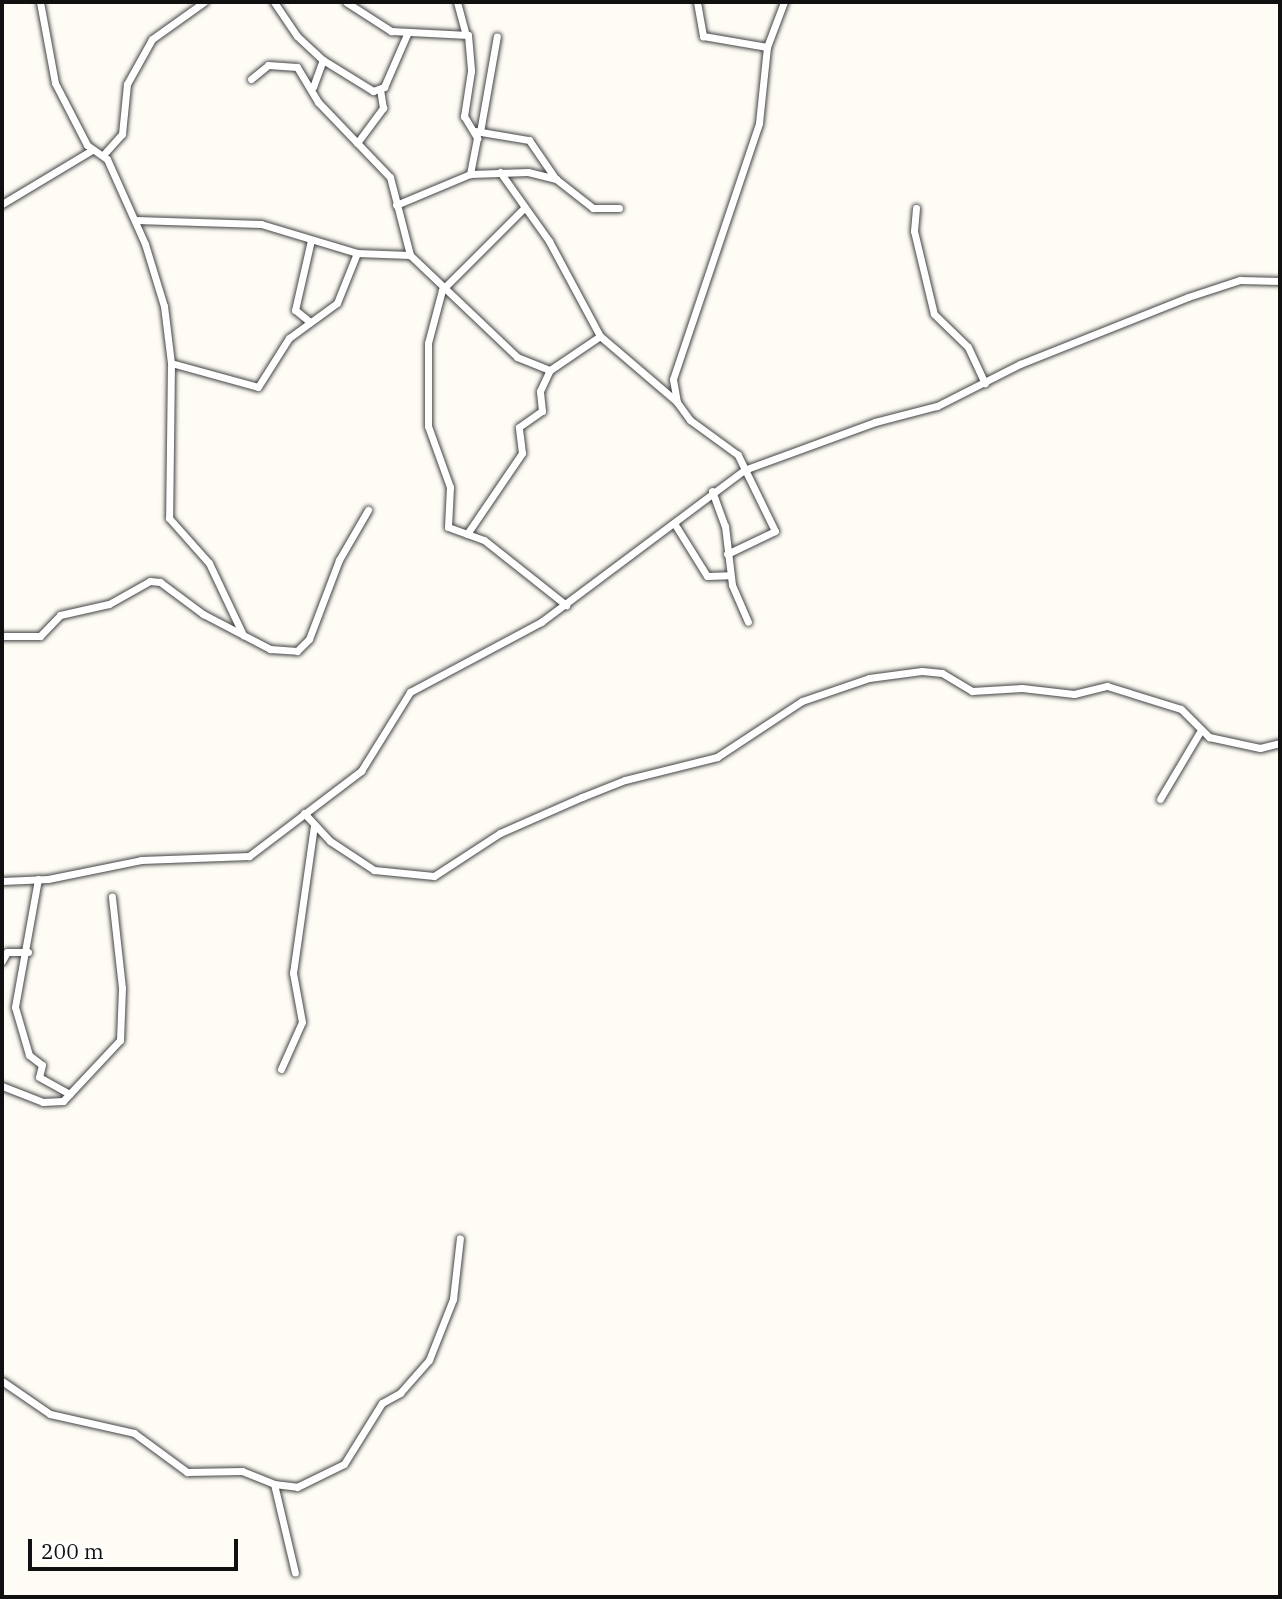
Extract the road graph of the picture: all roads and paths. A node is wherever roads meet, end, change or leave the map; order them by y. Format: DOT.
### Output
graph roads {
  1 [pos="40,2"];
  2 [pos="204,2"];
  3 [pos="274,2"];
  4 [pos="346,2"];
  5 [pos="457,2"];
  6 [pos="697,2"];
  7 [pos="784,2"];
  8 [pos="465,32"];
  9 [pos="407,34"];
  10 [pos="497,36"];
  11 [pos="767,47"];
  12 [pos="323,60"];
  13 [pos="251,79"];
  14 [pos="313,87"];
  15 [pos="380,90"];
  16 [pos="478,131"];
  17 [pos="357,143"];
  18 [pos="92,150"];
  19 [pos="104,154"];
  20 [pos="500,172"];
  21 [pos="470,174"];
  22 [pos="555,179"];
  23 [pos="2,204"];
  24 [pos="396,205"];
  25 [pos="524,208"];
  26 [pos="619,208"];
  27 [pos="916,208"];
  28 [pos="136,220"];
  29 [pos="311,240"];
  30 [pos="357,253"];
  31 [pos="410,255"];
  32 [pos="1280,281"];
  33 [pos="445,283"];
  34 [pos="310,322"];
  35 [pos="600,336"];
  36 [pos="171,363"];
  37 [pos="550,370"];
  38 [pos="985,383"];
  39 [pos="677,402"];
  40 [pos="744,470"];
  41 [pos="712,491"];
  42 [pos="368,510"];
  43 [pos="674,523"];
  44 [pos="467,534"];
  45 [pos="727,554"];
  46 [pos="730,575"];
  47 [pos="565,605"];
  48 [pos="748,622"];
  49 [pos="243,635"];
  50 [pos="2,636"];
  51 [pos="1201,730"];
  52 [pos="1280,743"];
  53 [pos="1160,799"];
  54 [pos="304,813"];
  55 [pos="314,826"];
  56 [pos="38,879"];
  57 [pos="2,881"];
  58 [pos="112,897"];
  59 [pos="28,952"];
  60 [pos="2,961"];
  61 [pos="281,1069"];
  62 [pos="2,1086"];
  63 [pos="70,1094"];
  64 [pos="460,1238"];
  65 [pos="2,1381"];
  66 [pos="274,1485"];
  67 [pos="295,1573"];
  1 -- 18 [label="street"];
  2 -- 19 [label="street"];
  3 -- 12 [label="street"];
  4 -- 9 [label="street"];
  5 -- 8 [label="street"];
  6 -- 11 [label="street"];
  7 -- 11 [label="street"];
  8 -- 9 [label="street"];
  8 -- 16 [label="street"];
  9 -- 15 [label="street"];
  10 -- 16 [label="street"];
  11 -- 39 [label="street"];
  12 -- 14 [label="street"];
  12 -- 15 [label="street"];
  13 -- 14 [label="street"];
  14 -- 17 [label="street"];
  15 -- 17 [label="street"];
  16 -- 21 [label="street"];
  16 -- 22 [label="street"];
  17 -- 24 [label="street"];
  18 -- 19 [label="street"];
  18 -- 23 [label="street"];
  19 -- 28 [label="street"];
  20 -- 21 [label="street"];
  20 -- 22 [label="street"];
  20 -- 25 [label="street"];
  21 -- 24 [label="street"];
  22 -- 26 [label="street"];
  24 -- 31 [label="street"];
  25 -- 33 [label="street"];
  25 -- 35 [label="street"];
  27 -- 38 [label="street"];
  28 -- 29 [label="street"];
  28 -- 36 [label="street"];
  29 -- 30 [label="street"];
  29 -- 34 [label="street"];
  30 -- 31 [label="street"];
  30 -- 34 [label="street"];
  31 -- 33 [label="street"];
  32 -- 38 [label="street"];
  33 -- 37 [label="street"];
  33 -- 44 [label="street"];
  34 -- 36 [label="street"];
  35 -- 37 [label="street"];
  35 -- 39 [label="street"];
  36 -- 49 [label="street"];
  37 -- 44 [label="street"];
  38 -- 40 [label="street"];
  39 -- 40 [label="street"];
  40 -- 41 [label="street"];
  40 -- 45 [label="street"];
  41 -- 43 [label="street"];
  41 -- 45 [label="street"];
  42 -- 49 [label="street"];
  43 -- 46 [label="street"];
  43 -- 47 [label="street"];
  44 -- 47 [label="street"];
  45 -- 46 [label="street"];
  46 -- 48 [label="street"];
  47 -- 54 [label="street"];
  49 -- 50 [label="street"];
  51 -- 52 [label="street"];
  51 -- 53 [label="street"];
  51 -- 55 [label="street"];
  54 -- 55 [label="street"];
  54 -- 56 [label="street"];
  55 -- 61 [label="street"];
  56 -- 57 [label="street"];
  56 -- 59 [label="street"];
  58 -- 63 [label="street"];
  59 -- 60 [label="street"];
  59 -- 63 [label="street"];
  62 -- 63 [label="street"];
  64 -- 66 [label="street"];
  65 -- 66 [label="street"];
  66 -- 67 [label="street"];
}
